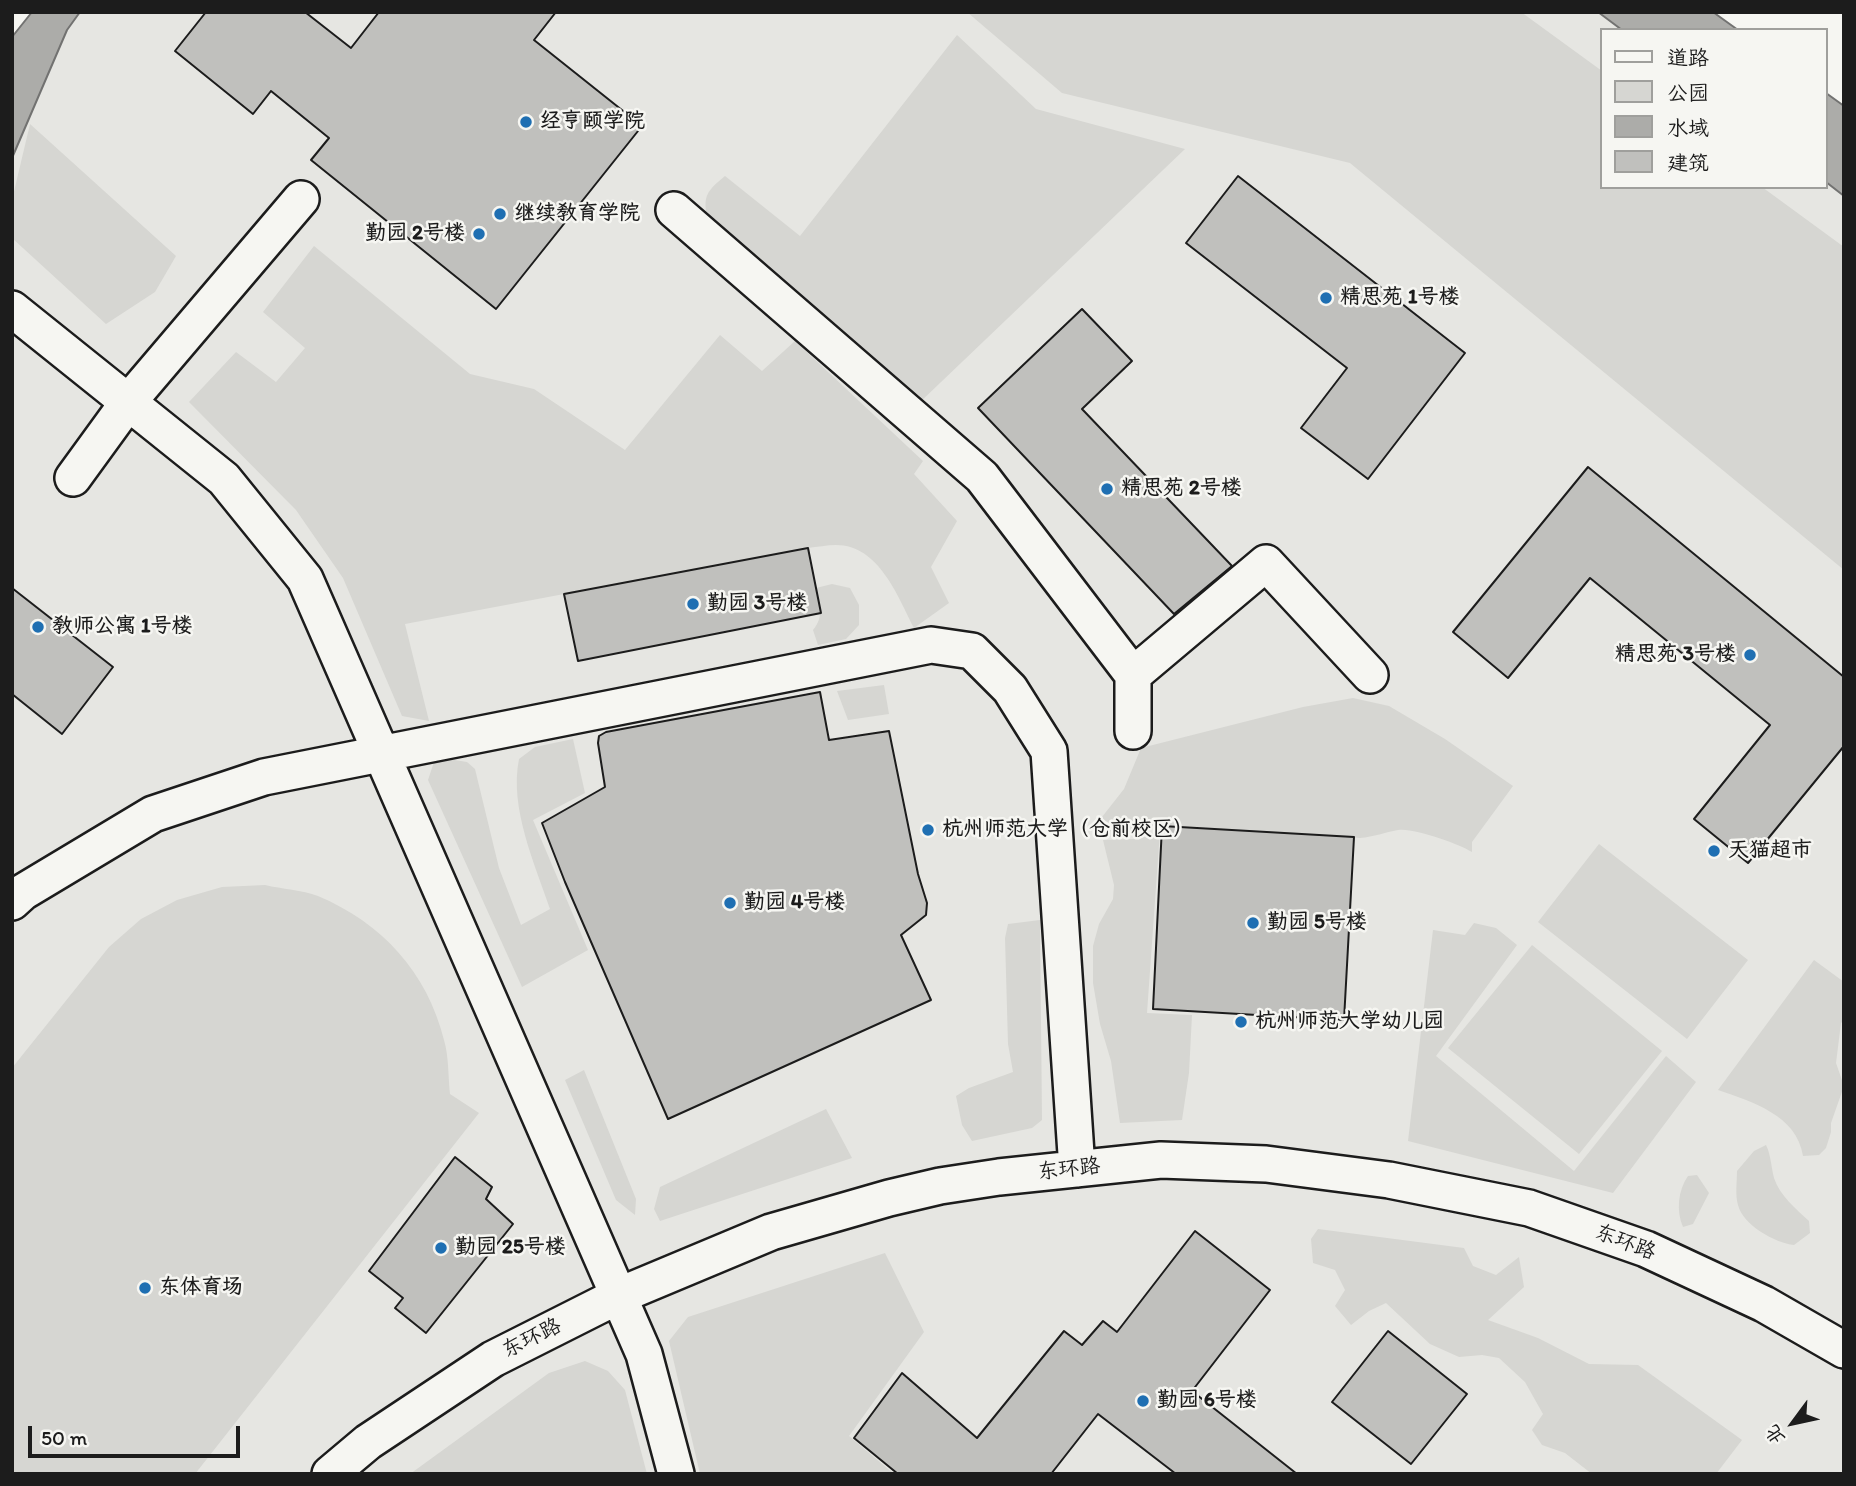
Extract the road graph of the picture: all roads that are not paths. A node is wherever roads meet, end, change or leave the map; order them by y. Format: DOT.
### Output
graph roads {
  1 [pos="301,199"];
  2 [pos="674,210"];
  3 [pos="12,309"];
  4 [pos="129,401"];
  5 [pos="72,478"];
  6 [pos="1133,675"];
  7 [pos="1370,675"];
  8 [pos="1133,732"];
  9 [pos="383,754"];
  10 [pos="12,902"];
  11 [pos="1077,1169"];
  12 [pos="618,1296"];
  13 [pos="1844,1350"];
  14 [pos="330,1474"];
  15 [pos="676,1474"];
  1 -- 4 [label="street"];
  2 -- 6 [label="street"];
  3 -- 4 [label="street"];
  4 -- 5 [label="street"];
  4 -- 9 [label="street"];
  6 -- 7 [label="street"];
  6 -- 8 [label="street"];
  9 -- 10 [label="street"];
  9 -- 11 [label="street"];
  9 -- 12 [label="street"];
  11 -- 12 [label="street, 东环路"];
  11 -- 13 [label="street, 东环路"];
  12 -- 14 [label="street, 东环路"];
  12 -- 15 [label="street"];
}
